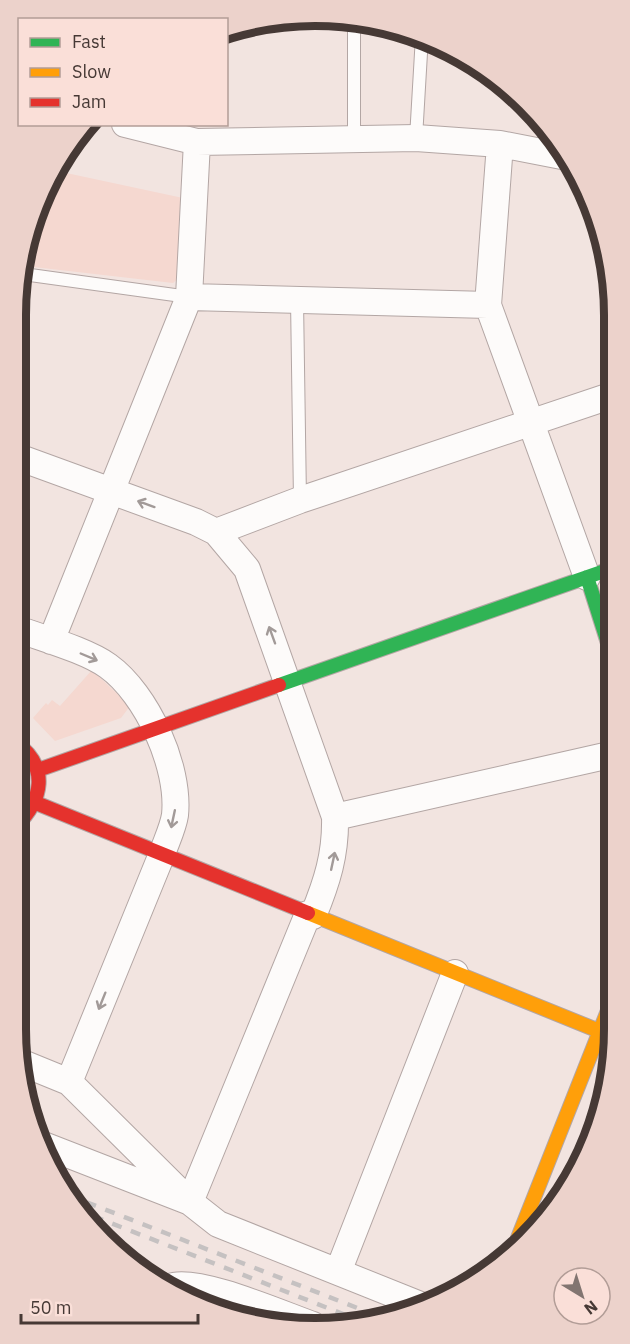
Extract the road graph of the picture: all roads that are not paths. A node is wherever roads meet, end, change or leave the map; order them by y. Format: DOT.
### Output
graph roads {
  1 [pos="354,28"];
  2 [pos="421,46"];
  3 [pos="132,126"];
  4 [pos="417,138"];
  5 [pos="354,140"];
  6 [pos="197,142"];
  7 [pos="500,144"];
  8 [pos="557,155"];
  9 [pos="28,275"];
  10 [pos="189,297"];
  11 [pos="297,300"];
  12 [pos="488,305"];
  13 [pos="604,398"];
  14 [pos="529,424"];
  15 [pos="26,460"];
  16 [pos="111,491"];
  17 [pos="300,500"];
  18 [pos="216,532"];
  19 [pos="604,571"];
  20 [pos="587,577"];
  21 [pos="604,631"];
  22 [pos="26,632"];
  23 [pos="51,641"];
  24 [pos="288,681"];
  25 [pos="155,728"];
  26 [pos="26,752"];
  27 [pos="604,756"];
  28 [pos="38,770"];
  29 [pos="36,803"];
  30 [pos="335,817"];
  31 [pos="26,818"];
  32 [pos="162,854"];
  33 [pos="311,915"];
  34 [pos="455,973"];
  35 [pos="604,1021"];
  36 [pos="600,1031"];
  37 [pos="604,1033"];
  38 [pos="28,1065"];
  39 [pos="69,1082"];
  40 [pos="51,1148"];
  41 [pos="190,1202"];
  42 [pos="519,1235"];
  43 [pos="338,1272"];
  44 [pos="178,1284"];
  45 [pos="413,1301"];
  46 [pos="292,1318"];
  1 -- 5 [label="lane"];
  2 -- 4 [label="lane"];
  3 -- 6 [label="street"];
  4 -- 5 [label="street"];
  4 -- 7 [label="street"];
  5 -- 6 [label="street"];
  6 -- 10 [label="street"];
  7 -- 8 [label="street"];
  7 -- 12 [label="street"];
  9 -- 10 [label="lane"];
  10 -- 11 [label="street"];
  10 -- 16 [label="street"];
  11 -- 12 [label="street"];
  11 -- 17 [label="lane"];
  12 -- 14 [label="street"];
  13 -- 14 [label="street"];
  14 -- 17 [label="street"];
  14 -- 20 [label="street"];
  15 -- 16 [label="street"];
  18 -- 16 [label="street, one-way"];
  16 -- 23 [label="street"];
  17 -- 18 [label="street"];
  24 -- 18 [label="street, one-way"];
  19 -- 20 [label="street"];
  20 -- 21 [label="street"];
  20 -- 24 [label="street"];
  22 -- 23 [label="street"];
  23 -- 25 [label="street, one-way"];
  24 -- 25 [label="street"];
  24 -- 30 [label="street"];
  25 -- 28 [label="street"];
  25 -- 32 [label="street, one-way"];
  26 -- 28 [label="street"];
  27 -- 30 [label="street"];
  28 -- 29 [label="street"];
  29 -- 31 [label="street"];
  29 -- 32 [label="street"];
  33 -- 30 [label="street, one-way"];
  32 -- 33 [label="street"];
  32 -- 39 [label="street, one-way"];
  33 -- 34 [label="street"];
  33 -- 41 [label="street"];
  34 -- 36 [label="street"];
  34 -- 43 [label="street"];
  35 -- 36 [label="street"];
  36 -- 37 [label="street"];
  36 -- 42 [label="street"];
  38 -- 39 [label="street"];
  39 -- 41 [label="street"];
  40 -- 41 [label="street"];
  41 -- 43 [label="street"];
  43 -- 45 [label="street"];
  44 -- 46 [label="street"];
}
